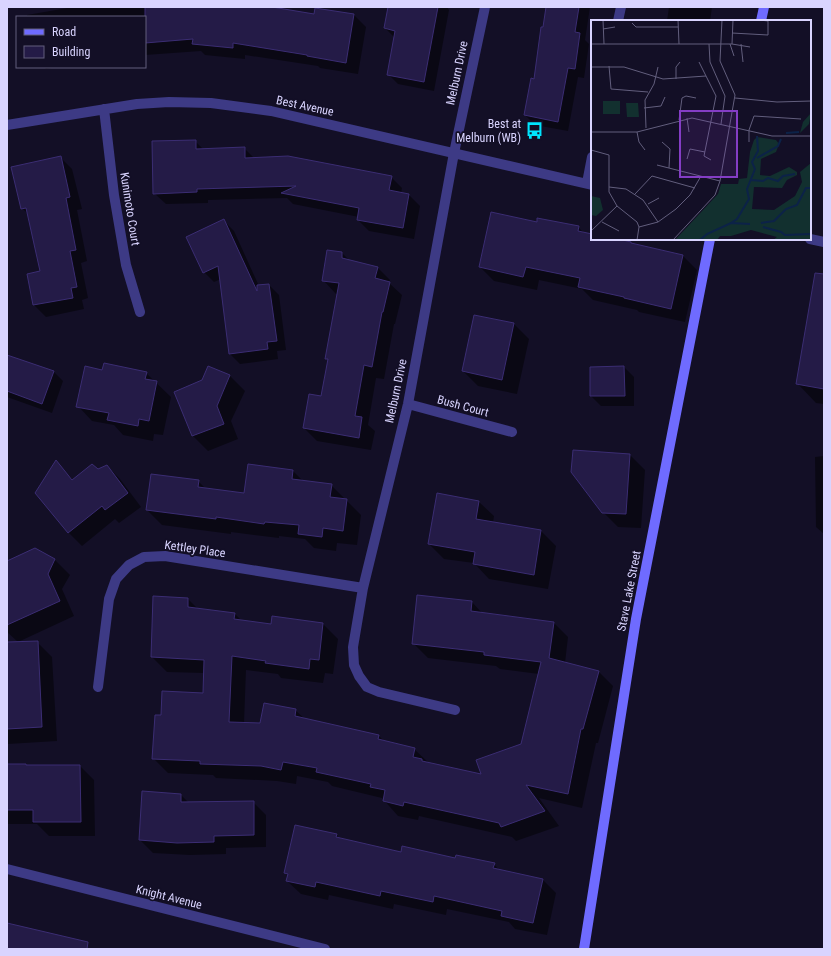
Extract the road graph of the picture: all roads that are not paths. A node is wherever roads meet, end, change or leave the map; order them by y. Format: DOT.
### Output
graph roads {
  1 [pos="485,7"];
  2 [pos="621,7"];
  3 [pos="764,7"];
  4 [pos="618,20"];
  5 [pos="761,20"];
  6 [pos="104,109"];
  7 [pos="7,124"];
  8 [pos="454,153"];
  9 [pos="591,170"];
  10 [pos="590,184"];
  11 [pos="811,239"];
  12 [pos="710,240"];
  13 [pos="824,242"];
  14 [pos="140,312"];
  15 [pos="408,404"];
  16 [pos="512,432"];
  17 [pos="363,588"];
  18 [pos="98,688"];
  19 [pos="454,710"];
  20 [pos="7,869"];
  21 [pos="304,947"];
  22 [pos="325,949"];
  23 [pos="584,949"];
  1 -- 8 [label="street, Melburn Drive"];
  2 -- 4 [label="street"];
  3 -- 5 [label="main road"];
  6 -- 7 [label="street, Best Avenue"];
  6 -- 8 [label="street, Best Avenue"];
  6 -- 14 [label="street, Kunimoto Court"];
  8 -- 10 [label="street, Best Avenue"];
  8 -- 15 [label="street, Melburn Drive"];
  9 -- 10 [label="street"];
  11 -- 13 [label="street"];
  12 -- 23 [label="main road, Stave Lake Street"];
  15 -- 16 [label="street, Bush Court"];
  15 -- 17 [label="street, Melburn Drive"];
  17 -- 18 [label="street, Kettley Place"];
  17 -- 19 [label="street, Melburn Drive"];
  20 -- 21 [label="street, Knight Avenue"];
  21 -- 22 [label="street, Knight Avenue"];
}
